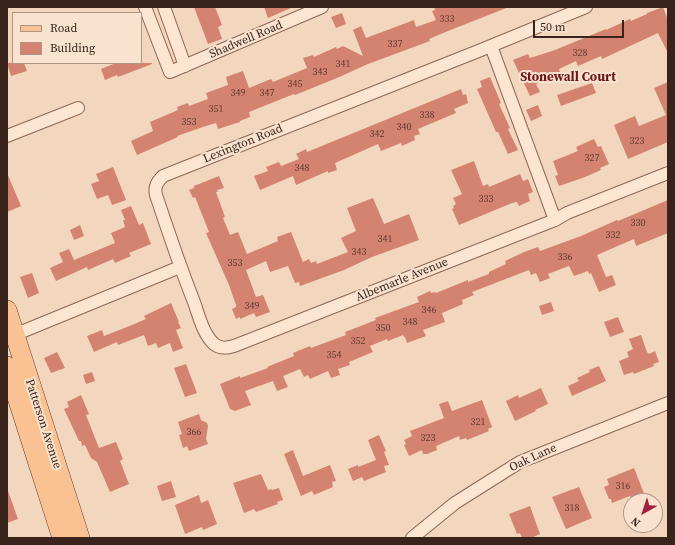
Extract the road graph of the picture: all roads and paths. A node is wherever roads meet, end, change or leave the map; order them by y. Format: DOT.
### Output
graph roads {
  1 [pos="145,7"];
  2 [pos="164,7"];
  3 [pos="322,7"];
  4 [pos="586,7"];
  5 [pos="491,46"];
  6 [pos="185,66"];
  7 [pos="78,108"];
  8 [pos="7,136"];
  9 [pos="668,173"];
  10 [pos="555,220"];
  11 [pos="180,267"];
  12 [pos="7,310"];
  13 [pos="11,337"];
  14 [pos="7,366"];
  15 [pos="668,403"];
  16 [pos="62,538"];
  17 [pos="80,538"];
  18 [pos="412,538"];
  1 -- 6 [label="street, Shadwell Road"];
  2 -- 6 [label="street"];
  3 -- 6 [label="street, Shadwell Road"];
  4 -- 5 [label="street, Lexington Road"];
  5 -- 10 [label="street"];
  5 -- 11 [label="street, Lexington Road"];
  7 -- 8 [label="street"];
  9 -- 10 [label="street, Albemarle Avenue"];
  10 -- 11 [label="street, Albemarle Avenue"];
  11 -- 13 [label="street"];
  12 -- 13 [label="main road, Patterson Avenue"];
  13 -- 17 [label="main road, Patterson Avenue"];
  14 -- 16 [label="main road, Patterson Avenue"];
  15 -- 18 [label="street, Oak Lane"];
}
